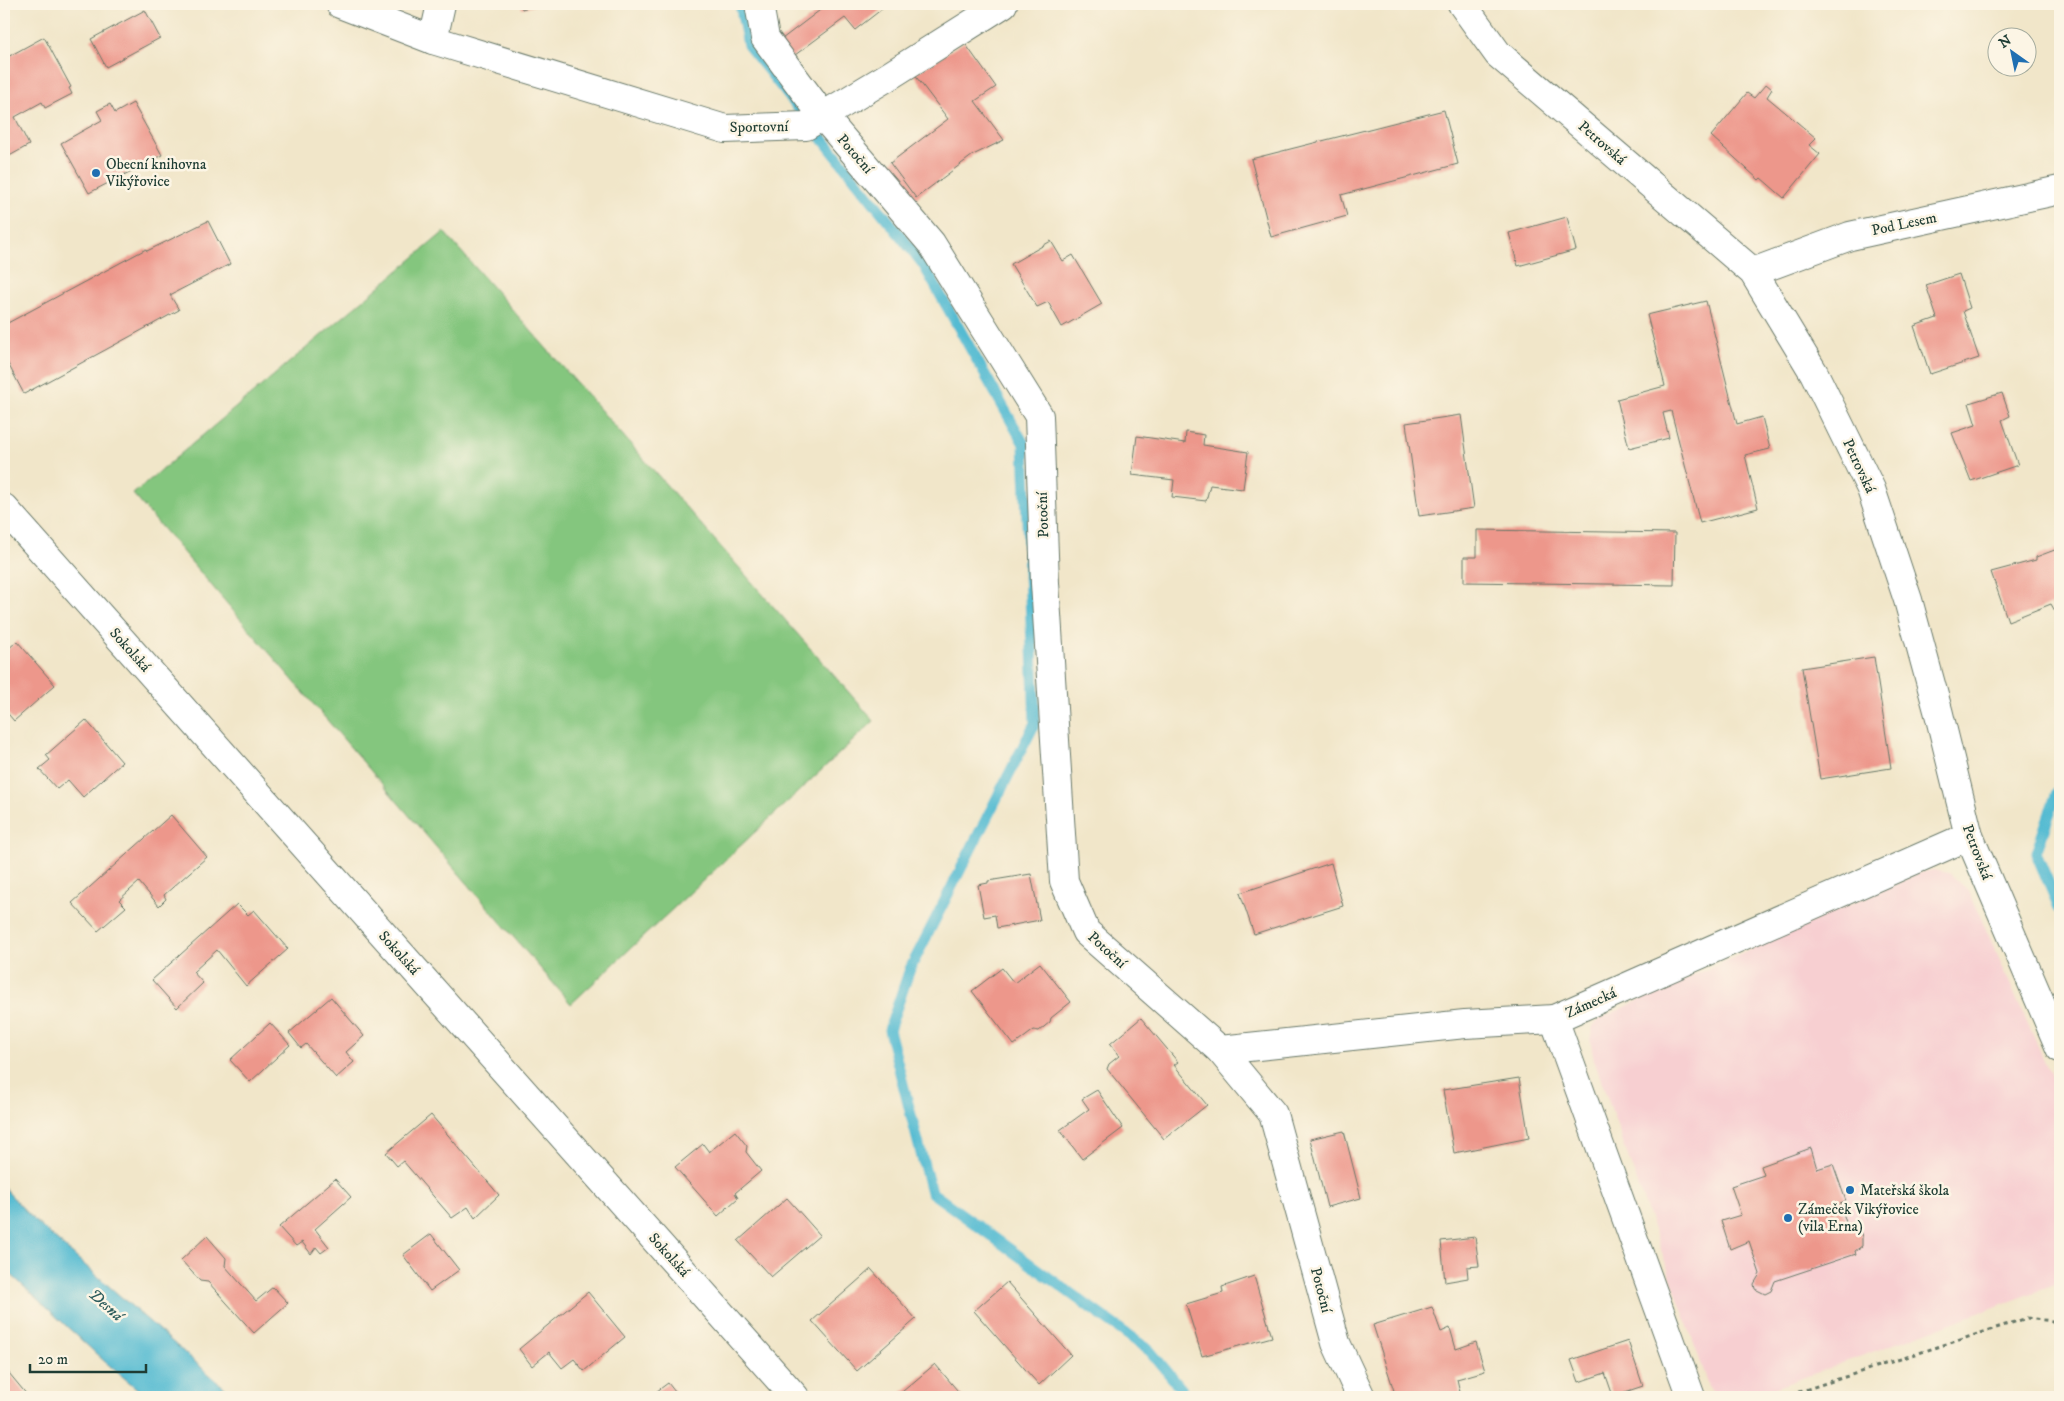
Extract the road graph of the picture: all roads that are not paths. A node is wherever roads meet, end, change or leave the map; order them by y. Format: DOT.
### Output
graph roads {
  1 [pos="340,4"];
  2 [pos="441,4"];
  3 [pos="759,4"];
  4 [pos="1003,4"];
  5 [pos="1462,4"];
  6 [pos="433,40"];
  7 [pos="815,121"];
  8 [pos="2060,190"];
  9 [pos="1753,272"];
  10 [pos="4,508"];
  11 [pos="1969,836"];
  12 [pos="1554,1019"];
  13 [pos="2060,1048"];
  14 [pos="1220,1050"];
  15 [pos="795,1397"];
  16 [pos="1361,1397"];
  17 [pos="1691,1397"];
  1 -- 6 [label="street, Sportovní"];
  2 -- 6 [label="street"];
  3 -- 7 [label="street, Potoční"];
  4 -- 7 [label="street, Sportovní"];
  5 -- 9 [label="street, Petrovská"];
  6 -- 7 [label="street, Sportovní"];
  7 -- 14 [label="street, Potoční"];
  8 -- 9 [label="street, Pod Lesem"];
  9 -- 11 [label="street, Petrovská"];
  10 -- 15 [label="street, Sokolská"];
  11 -- 12 [label="street, Zámecká"];
  11 -- 13 [label="street, Petrovská"];
  12 -- 14 [label="street"];
  12 -- 17 [label="street, Zámecká"];
  14 -- 16 [label="street, Potoční"];
}
